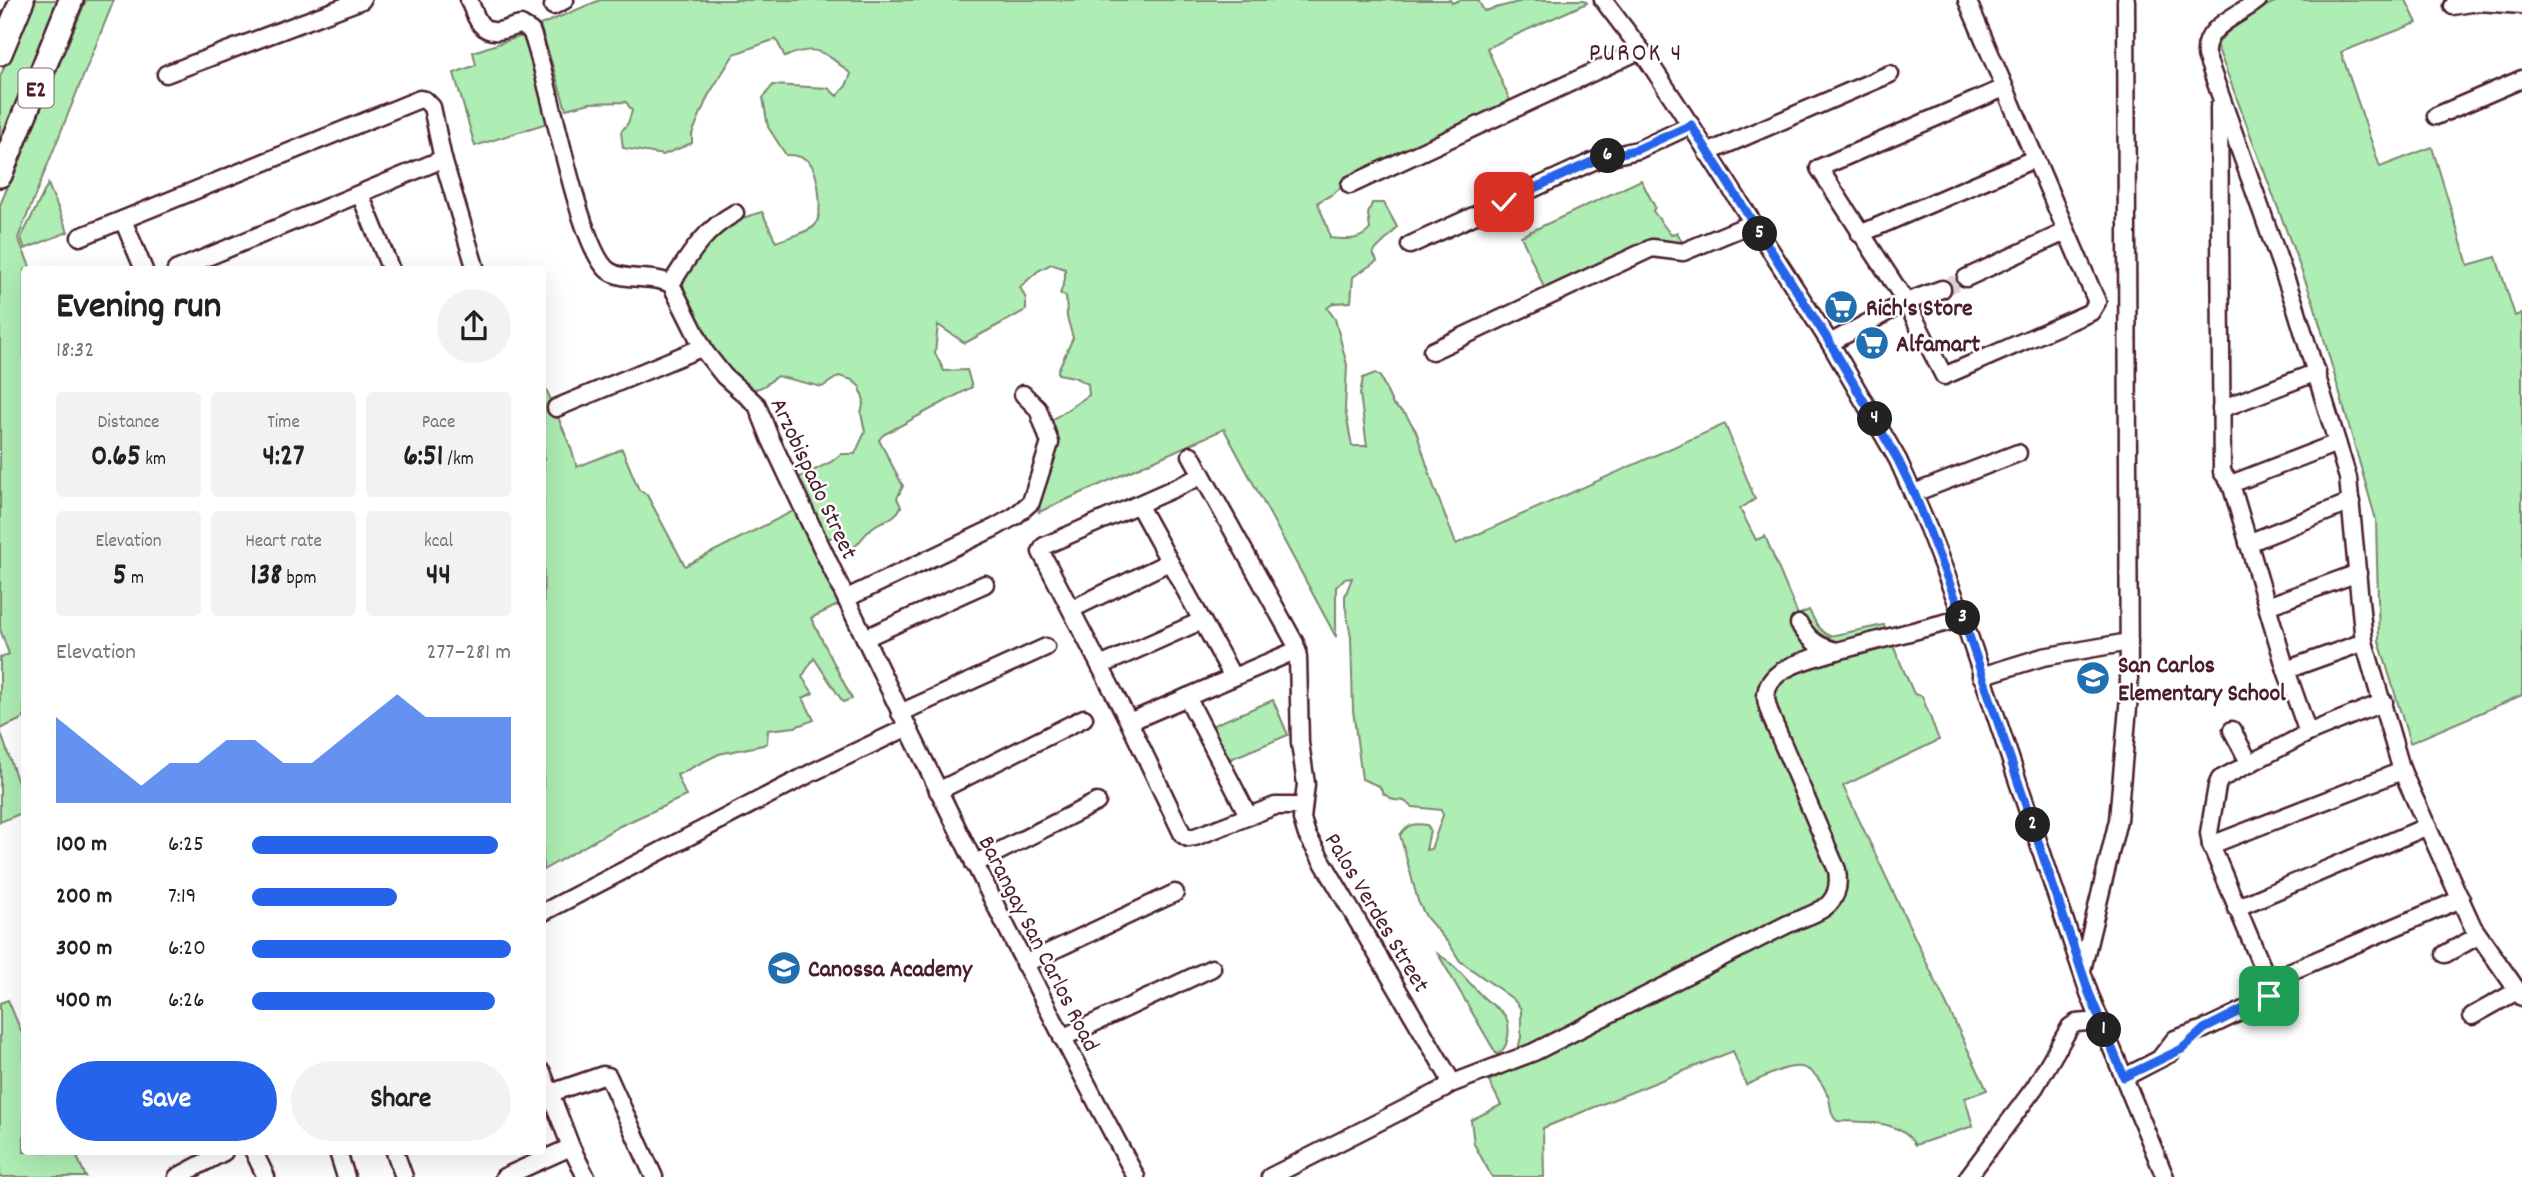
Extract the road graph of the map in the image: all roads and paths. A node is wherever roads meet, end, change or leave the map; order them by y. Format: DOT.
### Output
graph roads {
  1 [pos="22,0"];
  2 [pos="71,0"];
  3 [pos="362,0"];
  4 [pos="469,0"];
  5 [pos="1603,0"];
  6 [pos="1967,0"];
  7 [pos="2126,0"];
  8 [pos="2258,0"];
  9 [pos="2522,5"];
  10 [pos="2454,6"];
  11 [pos="1641,50"];
  12 [pos="0,53"];
  13 [pos="166,74"];
  14 [pos="1890,74"];
  15 [pos="2522,79"];
  16 [pos="2004,88"];
  17 [pos="2218,93"];
  18 [pos="2436,116"];
  19 [pos="1691,125"];
  20 [pos="1707,153"];
  21 [pos="443,159"];
  22 [pos="2034,159"];
  23 [pos="0,175"];
  24 [pos="1350,185"];
  25 [pos="360,194"];
  26 [pos="735,213"];
  27 [pos="123,220"];
  28 [pos="1754,223"];
  29 [pos="2065,232"];
  30 [pos="1860,234"];
  31 [pos="79,237"];
  32 [pos="1410,245"];
  33 [pos="217,262"];
  34 [pos="142,266"];
  35 [pos="196,266"];
  36 [pos="389,266"];
  37 [pos="475,266"];
  38 [pos="1966,278"];
  39 [pos="671,284"];
  40 [pos="1942,289"];
  41 [pos="1906,302"];
  42 [pos="1830,343"];
  43 [pos="703,347"];
  44 [pos="1433,351"];
  45 [pos="2317,372"];
  46 [pos="1023,394"];
  47 [pos="556,408"];
  48 [pos="2221,410"];
  49 [pos="2337,443"];
  50 [pos="2018,453"];
  51 [pos="1191,455"];
  52 [pos="1202,476"];
  53 [pos="2231,484"];
  54 [pos="1914,493"];
  55 [pos="2351,502"];
  56 [pos="1139,506"];
  57 [pos="2248,543"];
  58 [pos="1169,562"];
  59 [pos="2358,573"];
  60 [pos="985,584"];
  61 [pos="847,598"];
  62 [pos="2266,606"];
  63 [pos="1072,609"];
  64 [pos="1963,618"];
  65 [pos="1201,621"];
  66 [pos="1799,624"];
  67 [pos="866,638"];
  68 [pos="2129,642"];
  69 [pos="2364,642"];
  70 [pos="1046,647"];
  71 [pos="1297,650"];
  72 [pos="1837,650"];
  73 [pos="1100,666"];
  74 [pos="2286,670"];
  75 [pos="1981,676"];
  76 [pos="1233,677"];
  77 [pos="1187,697"];
  78 [pos="2384,702"];
  79 [pos="1084,718"];
  80 [pos="903,721"];
  81 [pos="1129,722"];
  82 [pos="2232,730"];
  83 [pos="2308,733"];
  84 [pos="2250,764"];
  85 [pos="2402,771"];
  86 [pos="939,791"];
  87 [pos="1097,802"];
  88 [pos="1302,806"];
  89 [pos="1248,815"];
  90 [pos="2428,826"];
  91 [pos="2211,845"];
  92 [pos="974,864"];
  93 [pos="1175,893"];
  94 [pos="2460,899"];
  95 [pos="2236,908"];
  96 [pos="546,912"];
  97 [pos="2478,936"];
  98 [pos="2445,954"];
  99 [pos="1024,964"];
  100 [pos="1212,968"];
  101 [pos="2082,970"];
  102 [pos="2268,981"];
  103 [pos="2519,994"];
  104 [pos="2472,1016"];
  105 [pos="2100,1021"];
  106 [pos="1062,1038"];
  107 [pos="2124,1077"];
  108 [pos="1448,1085"];
  109 [pos="547,1095"];
  110 [pos="571,1147"];
  111 [pos="218,1155"];
  112 [pos="255,1155"];
  113 [pos="339,1155"];
  114 [pos="399,1155"];
  115 [pos="180,1176"];
  116 [pos="266,1177"];
  117 [pos="346,1177"];
  118 [pos="404,1177"];
  119 [pos="504,1177"];
  120 [pos="586,1177"];
  121 [pos="654,1177"];
  122 [pos="1136,1177"];
  123 [pos="1270,1177"];
  124 [pos="1968,1177"];
  125 [pos="2165,1177"];
  1 -- 12 [label="highway, E2"];
  2 -- 23 [label="highway, E2"];
  3 -- 13 [label="street"];
  4 -- 39 [label="street"];
  5 -- 11 [label="street"];
  6 -- 16 [label="street"];
  7 -- 68 [label="street"];
  8 -- 17 [label="street"];
  9 -- 10 [label="street"];
  11 -- 19 [label="street"];
  11 -- 24 [label="street"];
  14 -- 20 [label="street"];
  15 -- 18 [label="street"];
  16 -- 22 [label="street"];
  16 -- 30 [label="street"];
  17 -- 45 [label="street"];
  17 -- 48 [label="street"];
  19 -- 20 [label="street"];
  19 -- 32 [label="street"];
  20 -- 28 [label="street"];
  21 -- 25 [label="street"];
  21 -- 27 [label="street"];
  21 -- 37 [label="street"];
  22 -- 29 [label="street"];
  22 -- 30 [label="street"];
  25 -- 33 [label="street"];
  25 -- 36 [label="street"];
  26 -- 39 [label="street"];
  27 -- 31 [label="street"];
  27 -- 34 [label="street"];
  28 -- 42 [label="street"];
  28 -- 44 [label="street"];
  29 -- 38 [label="street"];
  29 -- 41 [label="street"];
  30 -- 41 [label="street"];
  33 -- 35 [label="street"];
  39 -- 43 [label="street, Arzobispado Street"];
  40 -- 41 [label="street"];
  41 -- 42 [label="street"];
  42 -- 54 [label="street"];
  43 -- 47 [label="street"];
  43 -- 61 [label="street, Arzobispado Street"];
  45 -- 48 [label="street"];
  45 -- 49 [label="street"];
  46 -- 61 [label="street"];
  48 -- 53 [label="street"];
  49 -- 53 [label="street"];
  49 -- 55 [label="street"];
  50 -- 54 [label="street"];
  51 -- 52 [label="street, Palos Verdes Street"];
  52 -- 56 [label="street"];
  52 -- 71 [label="street, Palos Verdes Street"];
  53 -- 57 [label="street"];
  54 -- 64 [label="street"];
  55 -- 57 [label="street"];
  55 -- 59 [label="street"];
  56 -- 58 [label="street"];
  56 -- 63 [label="street"];
  57 -- 62 [label="street"];
  58 -- 63 [label="street"];
  58 -- 65 [label="street"];
  59 -- 62 [label="street"];
  59 -- 69 [label="street"];
  60 -- 67 [label="street"];
  61 -- 67 [label="street, Arzobispado Street"];
  62 -- 74 [label="street"];
  63 -- 73 [label="street"];
  64 -- 72 [label="street"];
  64 -- 75 [label="street"];
  65 -- 73 [label="street"];
  65 -- 76 [label="street"];
  66 -- 72 [label="street"];
  67 -- 80 [label="street, Arzobispado Street"];
  68 -- 75 [label="street"];
  68 -- 101 [label="street"];
  69 -- 74 [label="street"];
  69 -- 78 [label="street"];
  70 -- 80 [label="street"];
  71 -- 76 [label="street"];
  71 -- 88 [label="street, Palos Verdes Street"];
  72 -- 108 [label="street"];
  73 -- 81 [label="street"];
  74 -- 83 [label="street"];
  75 -- 101 [label="street"];
  76 -- 77 [label="street"];
  77 -- 81 [label="street"];
  77 -- 89 [label="street"];
  78 -- 83 [label="street"];
  78 -- 85 [label="street"];
  79 -- 86 [label="street"];
  80 -- 86 [label="street, Barangay San Carlos Road"];
  80 -- 96 [label="street"];
  81 -- 89 [label="street"];
  82 -- 84 [label="street"];
  83 -- 84 [label="street"];
  84 -- 91 [label="street"];
  85 -- 90 [label="street"];
  85 -- 91 [label="street"];
  86 -- 92 [label="street, Barangay San Carlos Road"];
  87 -- 92 [label="street"];
  88 -- 89 [label="street"];
  88 -- 108 [label="street, Palos Verdes Street"];
  90 -- 94 [label="street"];
  90 -- 95 [label="street"];
  91 -- 95 [label="street"];
  92 -- 99 [label="street, Barangay San Carlos Road"];
  93 -- 99 [label="street"];
  94 -- 97 [label="street"];
  94 -- 102 [label="street"];
  95 -- 102 [label="street"];
  97 -- 98 [label="street"];
  97 -- 103 [label="street"];
  99 -- 106 [label="street, Barangay San Carlos Road"];
  100 -- 106 [label="street"];
  101 -- 105 [label="street"];
  102 -- 107 [label="street"];
  103 -- 104 [label="street"];
  105 -- 107 [label="street"];
  105 -- 124 [label="street"];
  106 -- 122 [label="street, Barangay San Carlos Road"];
  107 -- 125 [label="street"];
  108 -- 123 [label="street"];
  109 -- 110 [label="street"];
  109 -- 121 [label="street"];
  110 -- 119 [label="street"];
  110 -- 120 [label="street"];
  111 -- 115 [label="street"];
  112 -- 116 [label="street"];
  113 -- 117 [label="street"];
  114 -- 118 [label="street"];
}
